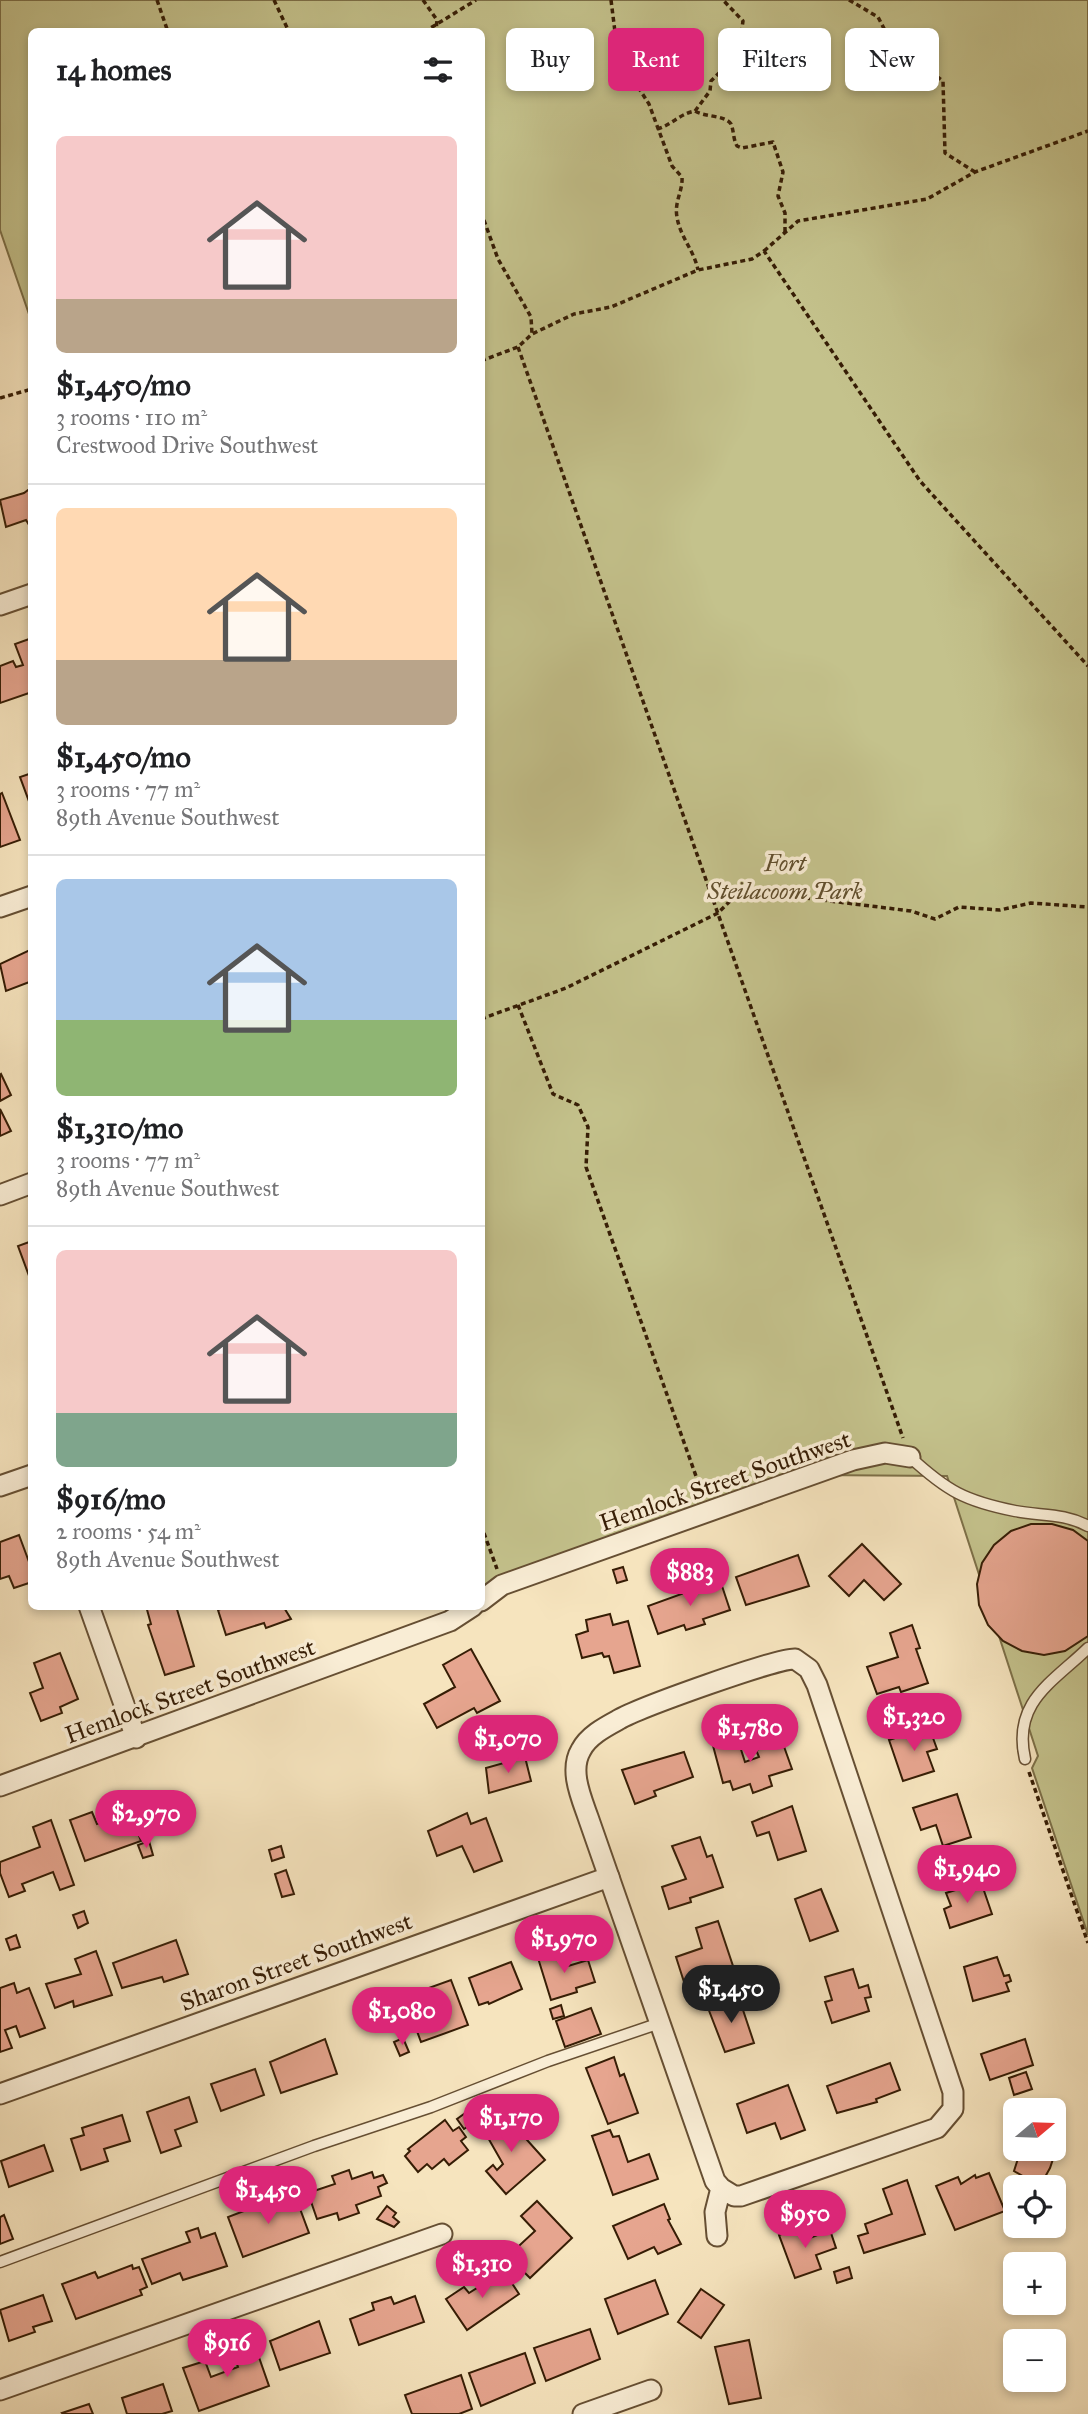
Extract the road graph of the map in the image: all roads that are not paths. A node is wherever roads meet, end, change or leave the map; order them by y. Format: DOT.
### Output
graph roads {
  1 [pos="28,595"];
  2 [pos="0,605"];
  3 [pos="28,897"];
  4 [pos="0,907"];
  5 [pos="28,1184"];
  6 [pos="0,1195"];
  7 [pos="910,1457"];
  8 [pos="28,1476"];
  9 [pos="0,1486"];
  10 [pos="1088,1526"];
  11 [pos="485,1598"];
  12 [pos="90,1610"];
  13 [pos="467,1610"];
  14 [pos="1088,1648"];
  15 [pos="136,1738"];
  16 [pos="1025,1759"];
  17 [pos="0,1786"];
  18 [pos="609,1877"];
  19 [pos="660,2023"];
  20 [pos="0,2094"];
  21 [pos="721,2188"];
  22 [pos="442,2234"];
  23 [pos="718,2236"];
  24 [pos="0,2262"];
  25 [pos="0,2390"];
  26 [pos="651,2390"];
  27 [pos="583,2414"];
  1 -- 2 [label="street"];
  3 -- 4 [label="street"];
  5 -- 6 [label="street"];
  7 -- 10 [label="lane"];
  7 -- 11 [label="street, Hemlock Street Southwest"];
  8 -- 9 [label="street"];
  12 -- 15 [label="street"];
  13 -- 15 [label="street, Hemlock Street Southwest"];
  14 -- 16 [label="lane"];
  15 -- 17 [label="street, Hemlock Street Southwest"];
  18 -- 19 [label="street"];
  18 -- 20 [label="street, Sharon Street Southwest"];
  18 -- 21 [label="street"];
  19 -- 21 [label="street"];
  19 -- 24 [label="lane"];
  21 -- 23 [label="street"];
  22 -- 25 [label="street"];
  26 -- 27 [label="street"];
}
